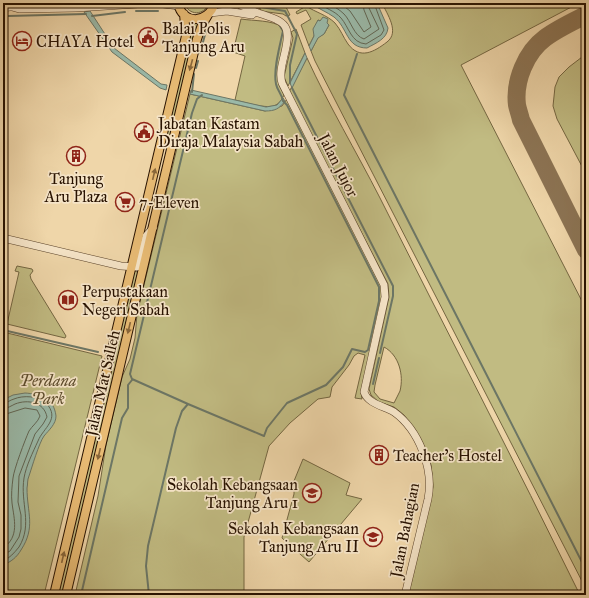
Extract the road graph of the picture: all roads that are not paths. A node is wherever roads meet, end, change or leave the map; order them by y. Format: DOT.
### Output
graph roads {
  1 [pos="46,3"];
  2 [pos="154,3"];
  3 [pos="216,3"];
  4 [pos="236,3"];
  5 [pos="123,4"];
  6 [pos="179,5"];
  7 [pos="12,7"];
  8 [pos="3,8"];
  9 [pos="255,12"];
  10 [pos="184,14"];
  11 [pos="209,14"];
  12 [pos="153,228"];
  13 [pos="3,238"];
  14 [pos="132,267"];
  15 [pos="384,285"];
  16 [pos="54,595"];
  17 [pos="66,595"];
  18 [pos="405,595"];
  1 -- 7 [label="street"];
  2 -- 5 [label="street"];
  2 -- 6 [label="street"];
  3 -- 11 [label="main road, Jalan Mat Salleh"];
  4 -- 9 [label="street"];
  5 -- 7 [label="street"];
  6 -- 10 [label="main road"];
  7 -- 8 [label="street"];
  9 -- 11 [label="street"];
  9 -- 15 [label="street, Jalan Jujor"];
  10 -- 11 [label="main road"];
  14 -- 10 [label="main road, Jalan Mat Salleh, one-way"];
  11 -- 12 [label="main road, Jalan Mat Salleh, one-way"];
  12 -- 14 [label="street"];
  12 -- 17 [label="main road, Jalan Mat Salleh, one-way"];
  13 -- 14 [label="street"];
  16 -- 14 [label="main road, Jalan Mat Salleh, one-way"];
  15 -- 18 [label="street, Jalan Bahagian"];
}
